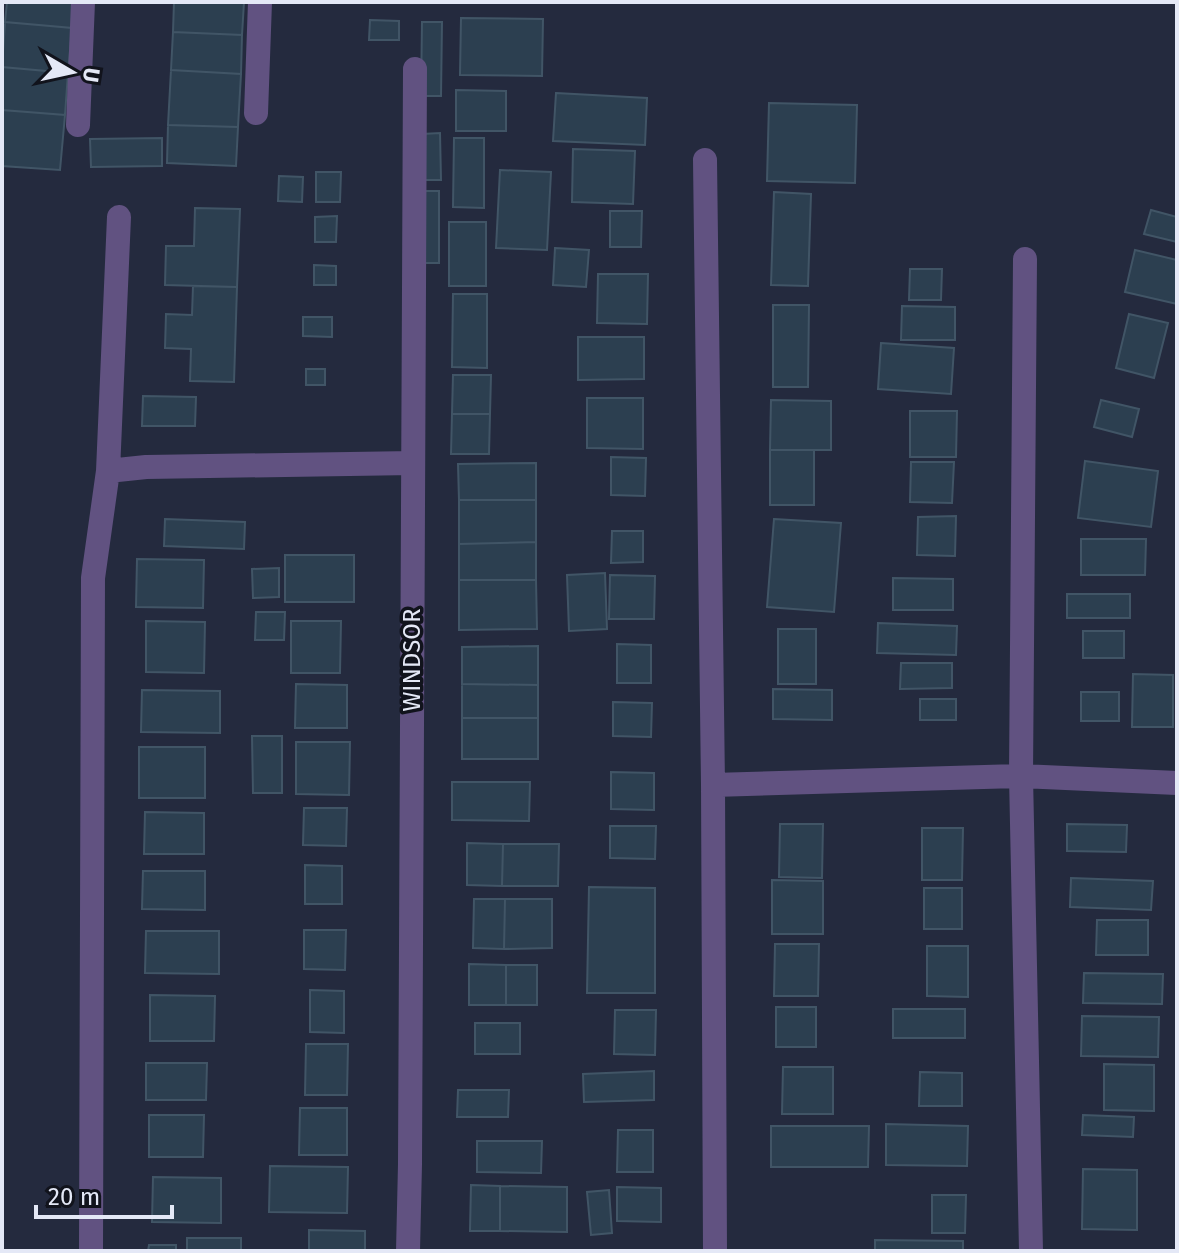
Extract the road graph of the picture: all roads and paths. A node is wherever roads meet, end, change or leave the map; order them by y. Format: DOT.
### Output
graph roads {
  1 [pos="83,2"];
  2 [pos="260,2"];
  3 [pos="415,69"];
  4 [pos="256,113"];
  5 [pos="78,125"];
  6 [pos="705,160"];
  7 [pos="119,217"];
  8 [pos="1025,259"];
  9 [pos="413,463"];
  10 [pos="108,471"];
  11 [pos="1021,776"];
  12 [pos="1177,783"];
  13 [pos="713,785"];
  14 [pos="91,1251"];
  15 [pos="408,1251"];
  16 [pos="715,1251"];
  17 [pos="1031,1251"];
  1 -- 5 [label="street"];
  2 -- 4 [label="street"];
  3 -- 9 [label="street, WINDSOR"];
  6 -- 13 [label="street"];
  7 -- 10 [label="street"];
  8 -- 11 [label="street"];
  9 -- 10 [label="street"];
  9 -- 15 [label="street, WINDSOR"];
  10 -- 14 [label="street"];
  11 -- 12 [label="street"];
  11 -- 13 [label="street"];
  11 -- 17 [label="street"];
  13 -- 16 [label="street"];
}
